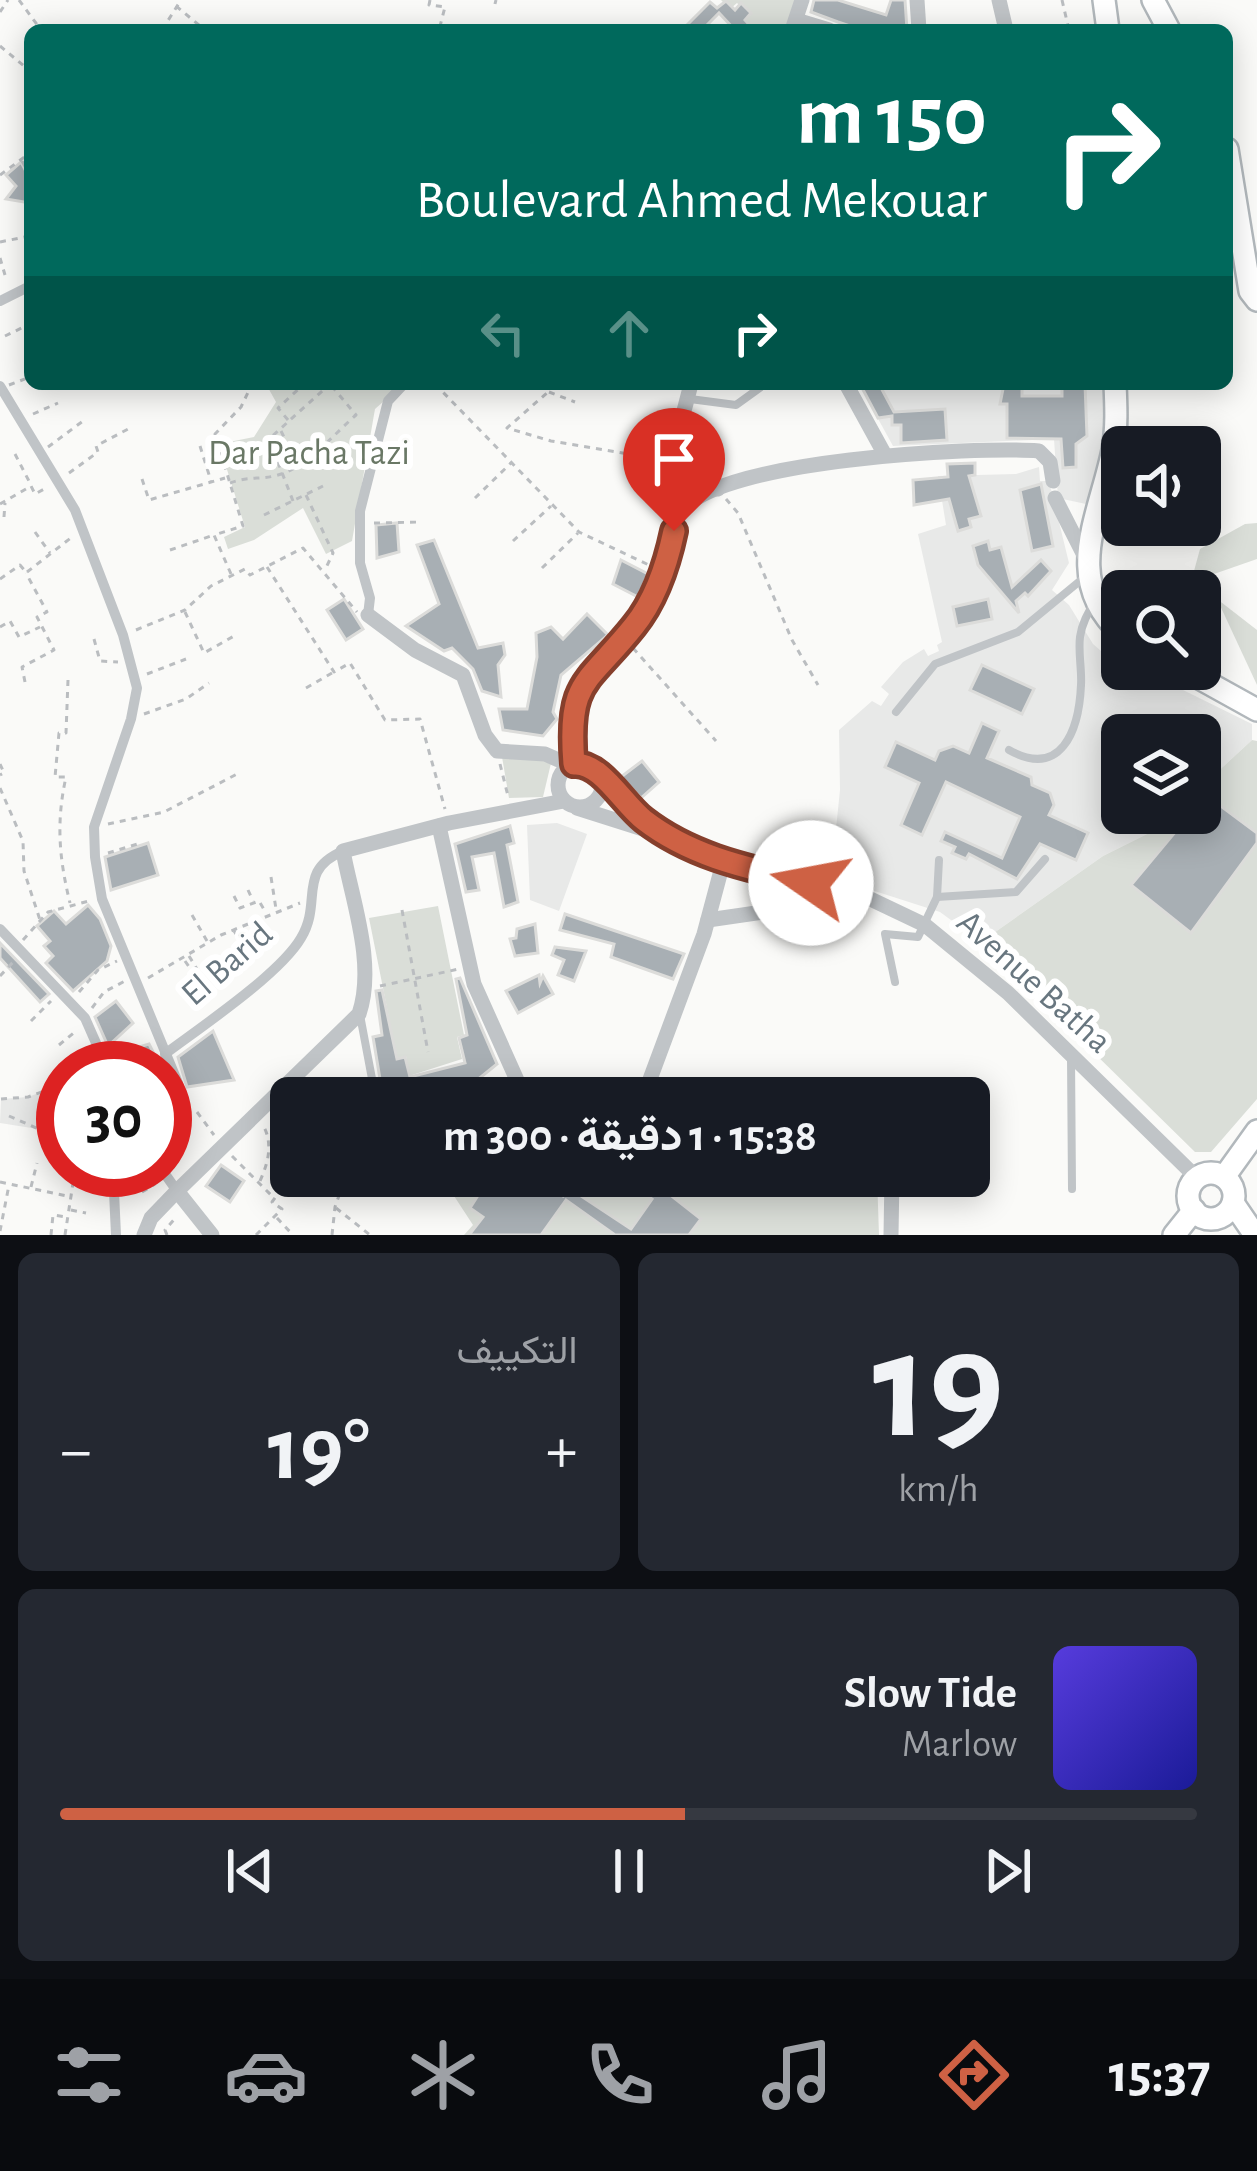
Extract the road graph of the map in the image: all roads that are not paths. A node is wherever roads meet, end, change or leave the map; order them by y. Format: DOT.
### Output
graph roads {
  1 [pos="1233,186"];
  2 [pos="1257,300"];
  3 [pos="0,388"];
  4 [pos="398,390"];
  5 [pos="757,390"];
  6 [pos="849,390"];
  7 [pos="1115,390"];
  8 [pos="690,391"];
  9 [pos="885,454"];
  10 [pos="718,490"];
  11 [pos="1086,567"];
  12 [pos="1095,600"];
  13 [pos="1101,608"];
  14 [pos="368,615"];
  15 [pos="1221,690"];
  16 [pos="1257,710"];
  17 [pos="896,712"];
  18 [pos="1009,750"];
  19 [pos="572,765"];
  20 [pos="602,780"];
  21 [pos="571,804"];
  22 [pos="444,824"];
  23 [pos="665,836"];
  24 [pos="343,851"];
  25 [pos="1046,859"];
  26 [pos="939,860"];
  27 [pos="723,863"];
  28 [pos="811,883"];
  29 [pos="937,897"];
  30 [pos="708,920"];
  31 [pos="925,925"];
  32 [pos="0,929"];
  33 [pos="895,982"];
  34 [pos="359,1013"];
  35 [pos="95,1041"];
  36 [pos="159,1041"];
  37 [pos="182,1041"];
  38 [pos="1071,1055"];
  39 [pos="372,1077"];
  40 [pos="516,1077"];
  41 [pos="651,1077"];
  42 [pos="1257,1131"];
  43 [pos="192,1167"];
  44 [pos="1224,1177"];
  45 [pos="1198,1178"];
  46 [pos="1072,1190"];
  47 [pos="114,1197"];
  48 [pos="162,1197"];
  49 [pos="183,1197"];
  50 [pos="892,1197"];
  51 [pos="1194,1210"];
  52 [pos="1230,1218"];
  53 [pos="116,1235"];
  54 [pos="144,1235"];
  55 [pos="212,1235"];
  56 [pos="891,1235"];
  57 [pos="1174,1235"];
  58 [pos="1256,1235"];
  1 -- 2 [label="main road"];
  3 -- 36 [label="street"];
  4 -- 14 [label="street"];
  5 -- 8 [label="lane"];
  6 -- 9 [label="street"];
  7 -- 11 [label="main road"];
  8 -- 10 [label="street"];
  9 -- 10 [label="street"];
  9 -- 11 [label="street"];
  10 -- 19 [label="street"];
  11 -- 12 [label="main road"];
  11 -- 17 [label="lane"];
  12 -- 13 [label="main road"];
  12 -- 18 [label="lane"];
  14 -- 19 [label="street"];
  15 -- 16 [label="main road"];
  19 -- 20 [label="street"];
  19 -- 21 [label="street"];
  20 -- 21 [label="street"];
  20 -- 23 [label="street, Avenue Batha"];
  21 -- 22 [label="street, Avenue Batha"];
  21 -- 23 [label="street, Avenue Batha"];
  22 -- 24 [label="street, Avenue Batha"];
  22 -- 40 [label="street"];
  23 -- 27 [label="street, Avenue Batha"];
  24 -- 34 [label="street"];
  24 -- 37 [label="street, El Barid"];
  25 -- 29 [label="lane"];
  26 -- 29 [label="lane"];
  27 -- 28 [label="street, Avenue Batha"];
  27 -- 30 [label="street"];
  28 -- 30 [label="street"];
  28 -- 31 [label="street, Avenue Batha"];
  29 -- 31 [label="lane"];
  30 -- 41 [label="street"];
  31 -- 33 [label="lane"];
  31 -- 38 [label="street, Avenue Batha"];
  32 -- 35 [label="street"];
  34 -- 39 [label="lane"];
  34 -- 43 [label="street"];
  38 -- 45 [label="street, Avenue Batha"];
  38 -- 46 [label="lane"];
  42 -- 44 [label="main road"];
  44 -- 45 [label="main road"];
  44 -- 52 [label="main road"];
  45 -- 51 [label="main road"];
  47 -- 53 [label="street"];
  48 -- 54 [label="street"];
  49 -- 55 [label="street"];
  50 -- 56 [label="street"];
  51 -- 52 [label="main road"];
  51 -- 57 [label="main road"];
  52 -- 58 [label="main road"];
}
